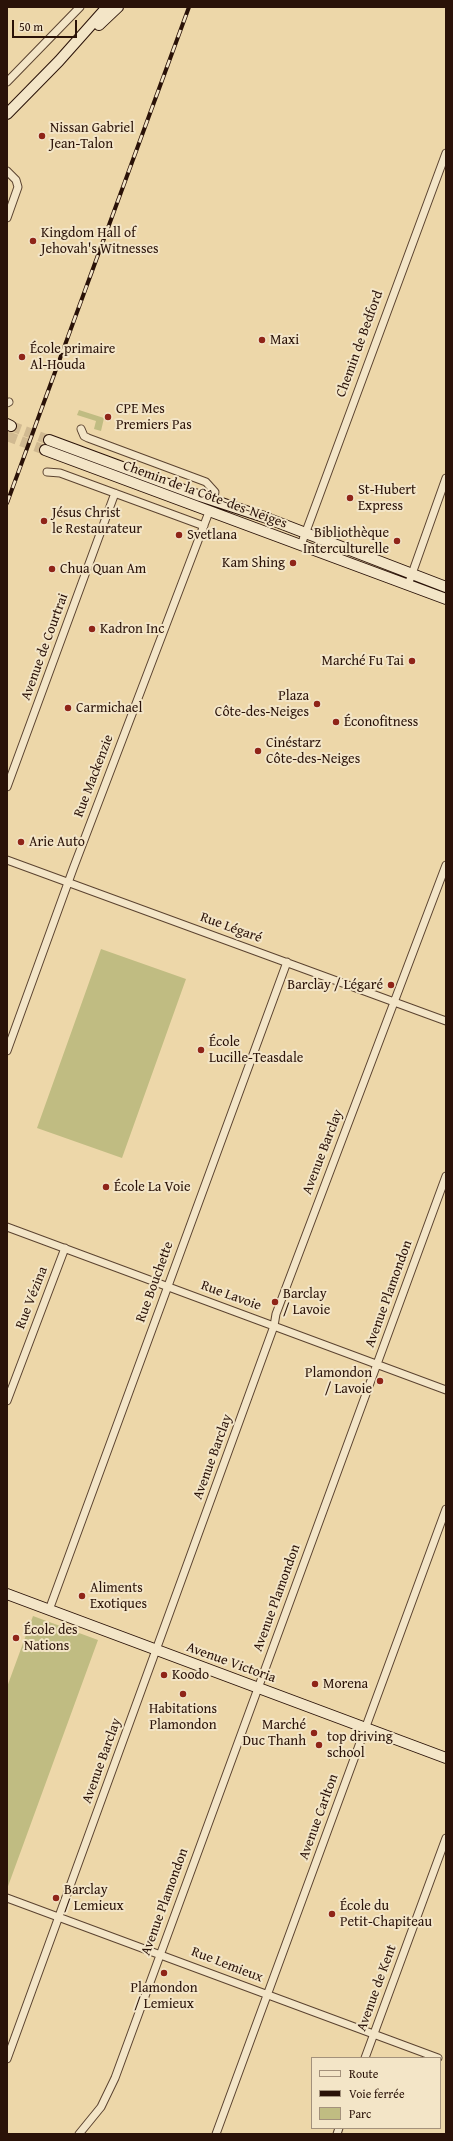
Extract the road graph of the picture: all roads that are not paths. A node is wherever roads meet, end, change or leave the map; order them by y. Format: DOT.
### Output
graph roads {
  1 [pos="80,7"];
  2 [pos="107,7"];
  3 [pos="118,7"];
  4 [pos="59,61"];
  5 [pos="8,80"];
  6 [pos="7,114"];
  7 [pos="446,153"];
  8 [pos="7,171"];
  9 [pos="7,218"];
  10 [pos="81,429"];
  11 [pos="49,440"];
  12 [pos="45,450"];
  13 [pos="47,472"];
  14 [pos="446,478"];
  15 [pos="115,493"];
  16 [pos="214,501"];
  17 [pos="209,512"];
  18 [pos="204,526"];
  19 [pos="305,534"];
  20 [pos="301,545"];
  21 [pos="412,574"];
  22 [pos="408,585"];
  23 [pos="446,587"];
  24 [pos="446,599"];
  25 [pos="7,787"];
  26 [pos="7,860"];
  27 [pos="446,864"];
  28 [pos="69,882"];
  29 [pos="287,962"];
  30 [pos="395,1002"];
  31 [pos="446,1021"];
  32 [pos="7,1051"];
  33 [pos="446,1176"];
  34 [pos="7,1227"];
  35 [pos="64,1248"];
  36 [pos="167,1286"];
  37 [pos="274,1326"];
  38 [pos="377,1364"];
  39 [pos="446,1390"];
  40 [pos="7,1401"];
  41 [pos="446,1509"];
  42 [pos="7,1594"];
  43 [pos="49,1610"];
  44 [pos="157,1650"];
  45 [pos="258,1688"];
  46 [pos="366,1728"];
  47 [pos="446,1758"];
  48 [pos="446,1838"];
  49 [pos="7,1898"];
  50 [pos="59,1917"];
  51 [pos="160,1954"];
  52 [pos="268,1994"];
  53 [pos="374,2034"];
  54 [pos="365,2057"];
  55 [pos="436,2057"];
  56 [pos="7,2059"];
  57 [pos="79,2134"];
  58 [pos="216,2134"];
  1 -- 5 [label="street"];
  2 -- 4 [label="main road"];
  3 -- 4 [label="main road"];
  4 -- 6 [label="main road"];
  7 -- 19 [label="street, Chemin de Bedford"];
  8 -- 9 [label="street"];
  10 -- 16 [label="street, Chemin de la Côte-des-Neiges"];
  11 -- 16 [label="main road, Chemin de la Côte-des-Neiges"];
  12 -- 17 [label="main road, Chemin de la Côte-des-Neiges"];
  13 -- 15 [label="street"];
  14 -- 21 [label="street"];
  15 -- 18 [label="street"];
  15 -- 25 [label="street, Avenue de Courtrai"];
  16 -- 19 [label="main road, Chemin de la Côte-des-Neiges"];
  17 -- 18 [label="street, Rue Mackenzie"];
  17 -- 20 [label="main road, Chemin de la Côte-des-Neiges"];
  18 -- 28 [label="street, Rue Mackenzie"];
  19 -- 20 [label="street, Chemin de Bedford"];
  19 -- 21 [label="main road, Chemin de la Côte-des-Neiges"];
  20 -- 22 [label="main road, Chemin de la Côte-des-Neiges"];
  21 -- 22 [label="street"];
  21 -- 23 [label="main road, Chemin de la Côte-des-Neiges"];
  22 -- 24 [label="main road, Chemin de la Côte-des-Neiges"];
  26 -- 28 [label="street, Rue Légaré"];
  27 -- 30 [label="street, Avenue Barclay"];
  28 -- 29 [label="street, Rue Légaré"];
  28 -- 32 [label="street, Rue Mackenzie"];
  29 -- 30 [label="street, Rue Légaré"];
  29 -- 36 [label="street, Rue Bouchette"];
  30 -- 31 [label="street, Rue Légaré"];
  30 -- 37 [label="street, Avenue Barclay"];
  33 -- 38 [label="street, Avenue Plamondon"];
  34 -- 35 [label="street, Rue Lavoie"];
  35 -- 36 [label="street, Rue Lavoie"];
  35 -- 40 [label="street, Rue Vézina"];
  36 -- 37 [label="street, Rue Lavoie"];
  36 -- 43 [label="street, Rue Bouchette"];
  37 -- 38 [label="street, Rue Lavoie"];
  37 -- 44 [label="street, Avenue Barclay"];
  38 -- 39 [label="street, Rue Lavoie"];
  38 -- 45 [label="street, Avenue Plamondon"];
  41 -- 46 [label="street, Avenue Carlton"];
  42 -- 43 [label="main road, Avenue Victoria"];
  43 -- 44 [label="main road, Avenue Victoria"];
  44 -- 45 [label="main road, Avenue Victoria"];
  44 -- 50 [label="street, Avenue Barclay"];
  45 -- 46 [label="main road, Avenue Victoria"];
  45 -- 51 [label="street, Avenue Plamondon"];
  46 -- 47 [label="main road, Avenue Victoria"];
  46 -- 52 [label="street, Avenue Carlton"];
  48 -- 53 [label="street, Avenue de Kent"];
  49 -- 50 [label="street, Rue Lemieux"];
  50 -- 51 [label="street, Rue Lemieux"];
  50 -- 56 [label="street, Avenue Barclay"];
  51 -- 52 [label="street, Rue Lemieux"];
  51 -- 57 [label="street, Avenue Plamondon"];
  52 -- 53 [label="street, Rue Lemieux"];
  52 -- 58 [label="street, Avenue Carlton"];
  53 -- 54 [label="street, Avenue de Kent"];
  53 -- 55 [label="street, Rue Lemieux"];
}
